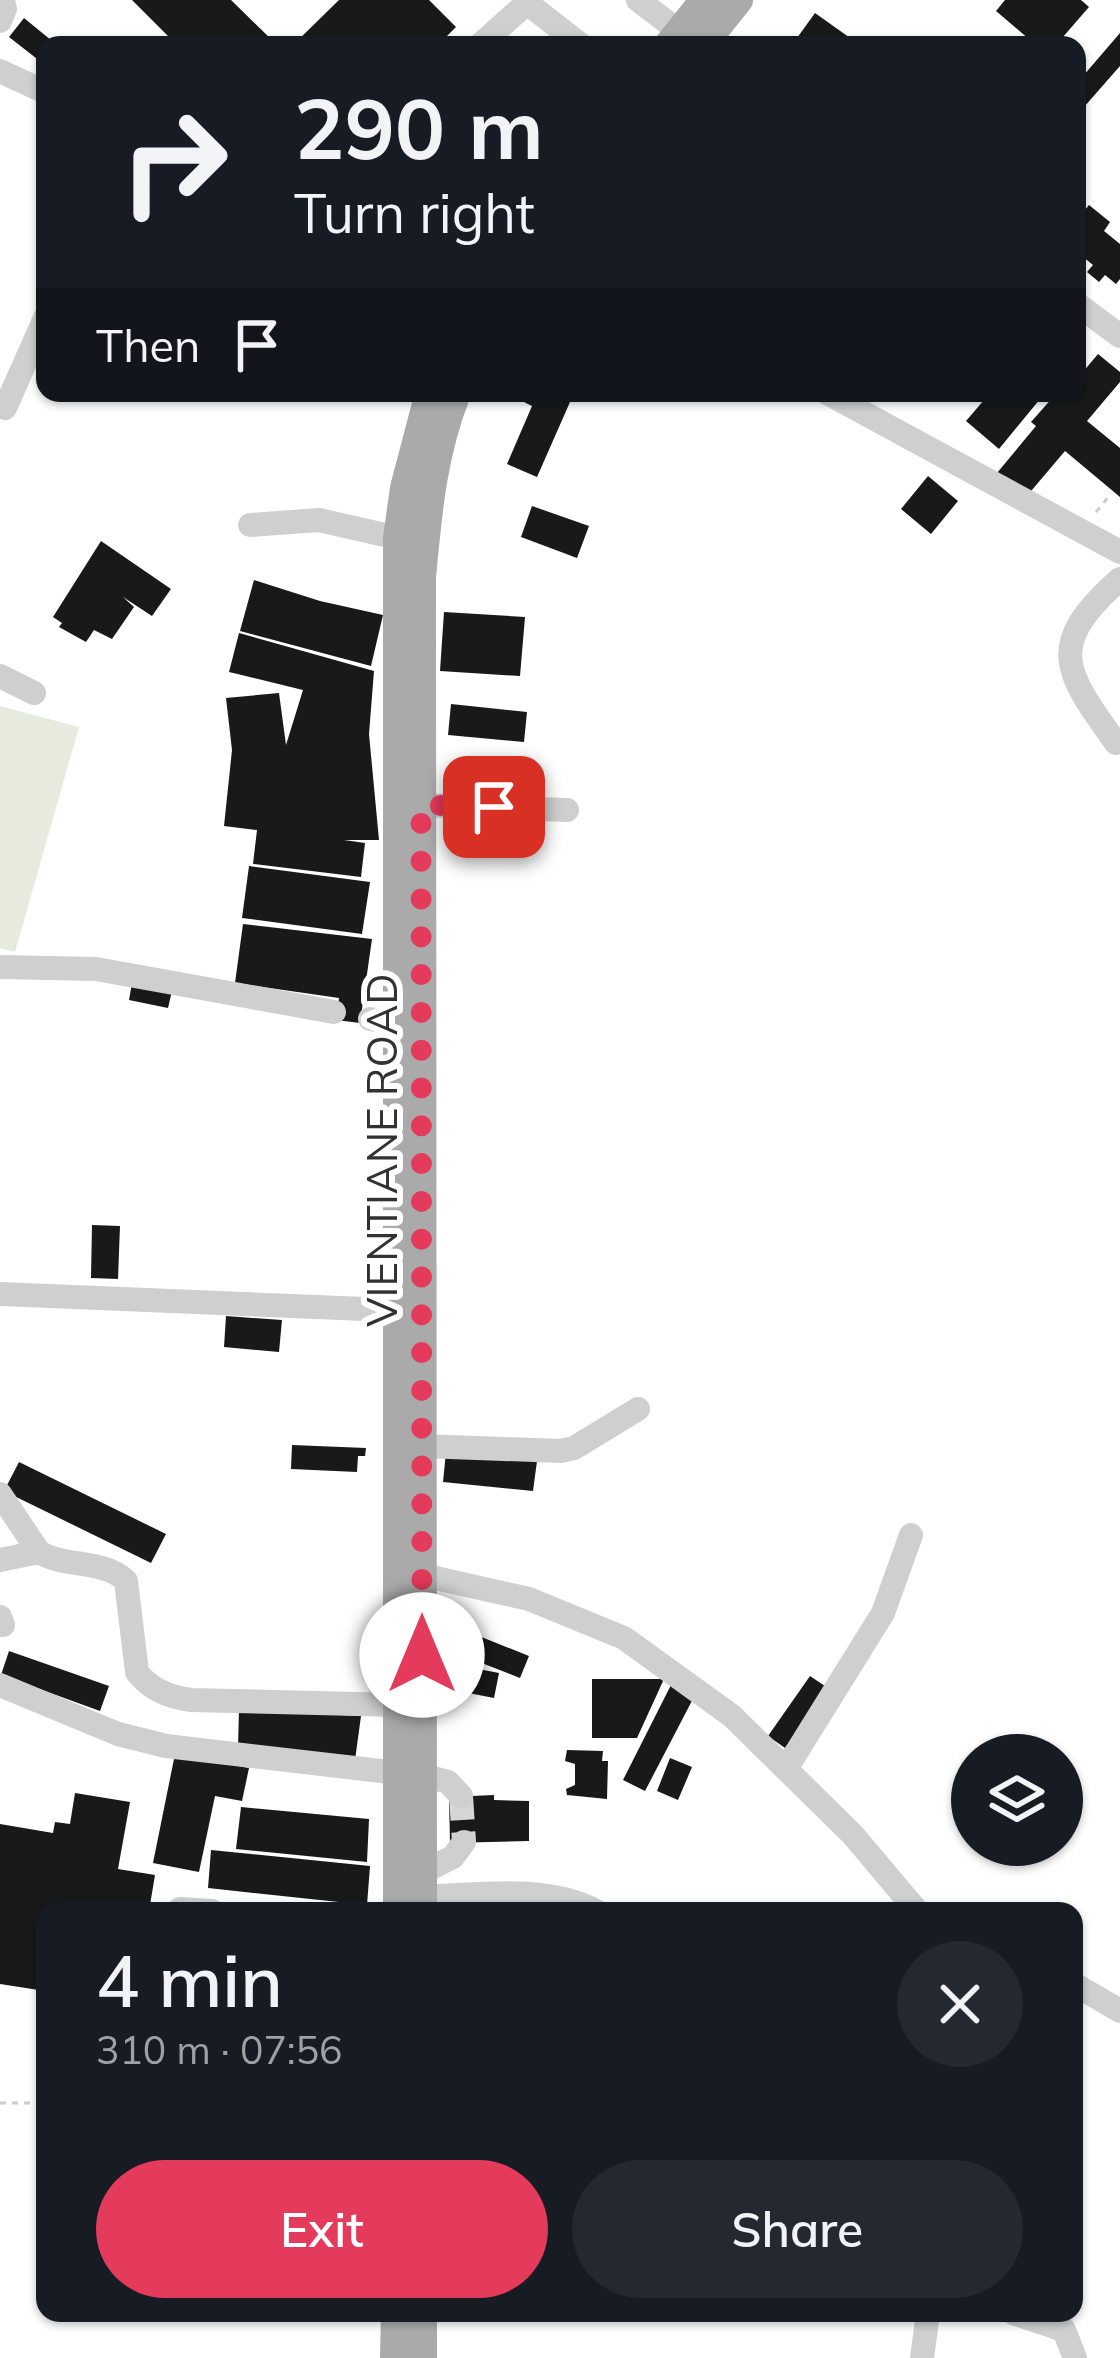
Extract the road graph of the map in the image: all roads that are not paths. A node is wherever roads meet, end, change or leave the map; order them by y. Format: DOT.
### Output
graph roads {
  1 [pos="3,0"];
  2 [pos="638,0"];
  3 [pos="705,0"];
  4 [pos="739,0"];
  5 [pos="526,1"];
  6 [pos="0,21"];
  7 [pos="489,36"];
  8 [pos="570,36"];
  9 [pos="678,36"];
  10 [pos="687,36"];
  11 [pos="691,36"];
  12 [pos="0,71"];
  13 [pos="36,88"];
  14 [pos="1086,310"];
  15 [pos="1119,334"];
  16 [pos="36,338"];
  17 [pos="428,402"];
  18 [pos="453,402"];
  19 [pos="844,402"];
  20 [pos="4,408"];
  21 [pos="250,525"];
  22 [pos="398,538"];
  23 [pos="1120,552"];
  24 [pos="1120,579"];
  25 [pos="0,676"];
  26 [pos="34,693"];
  27 [pos="1116,743"];
  28 [pos="421,805"];
  29 [pos="567,810"];
  30 [pos="0,967"];
  31 [pos="334,1012"];
  32 [pos="0,1294"];
  33 [pos="411,1311"];
  34 [pos="638,1409"];
  35 [pos="423,1446"];
  36 [pos="0,1494"];
  37 [pos="911,1534"];
  38 [pos="39,1552"];
  39 [pos="0,1560"];
  40 [pos="422,1575"];
  41 [pos="0,1685"];
  42 [pos="399,1706"];
  43 [pos="786,1768"];
  44 [pos="410,1774"];
  45 [pos="460,1796"];
  46 [pos="464,1842"];
  47 [pos="416,1898"];
  48 [pos="572,1902"];
  49 [pos="909,1902"];
  50 [pos="1083,1989"];
  51 [pos="1120,2011"];
  52 [pos="396,2322"];
  53 [pos="422,2322"];
  54 [pos="927,2322"];
  55 [pos="1040,2322"];
  56 [pos="395,2358"];
  57 [pos="422,2358"];
  58 [pos="922,2358"];
  59 [pos="1076,2358"];
  1 -- 6 [label="street"];
  2 -- 9 [label="street"];
  3 -- 10 [label="main road"];
  4 -- 11 [label="main road"];
  5 -- 7 [label="street"];
  5 -- 8 [label="street"];
  12 -- 13 [label="street"];
  14 -- 15 [label="street"];
  16 -- 20 [label="street"];
  17 -- 22 [label="main road"];
  18 -- 28 [label="main road, VIENTIANE ROAD"];
  19 -- 23 [label="street"];
  21 -- 22 [label="street"];
  22 -- 33 [label="main road"];
  24 -- 27 [label="street"];
  25 -- 26 [label="street"];
  28 -- 29 [label="street"];
  28 -- 33 [label="main road, VIENTIANE ROAD"];
  30 -- 31 [label="street"];
  32 -- 33 [label="street"];
  33 -- 35 [label="main road, VIENTIANE ROAD"];
  33 -- 42 [label="main road"];
  34 -- 35 [label="street"];
  35 -- 40 [label="main road, VIENTIANE ROAD"];
  36 -- 38 [label="street"];
  37 -- 43 [label="street"];
  38 -- 39 [label="street"];
  38 -- 42 [label="street"];
  40 -- 43 [label="street"];
  40 -- 44 [label="main road, VIENTIANE ROAD"];
  41 -- 44 [label="street"];
  42 -- 44 [label="main road"];
  43 -- 49 [label="street"];
  44 -- 45 [label="street"];
  44 -- 47 [label="main road, VIENTIANE ROAD"];
  44 -- 47 [label="main road"];
  46 -- 47 [label="street"];
  47 -- 48 [label="street"];
  50 -- 51 [label="street"];
  52 -- 56 [label="main road"];
  53 -- 57 [label="main road"];
  54 -- 58 [label="street"];
  55 -- 59 [label="street"];
}
